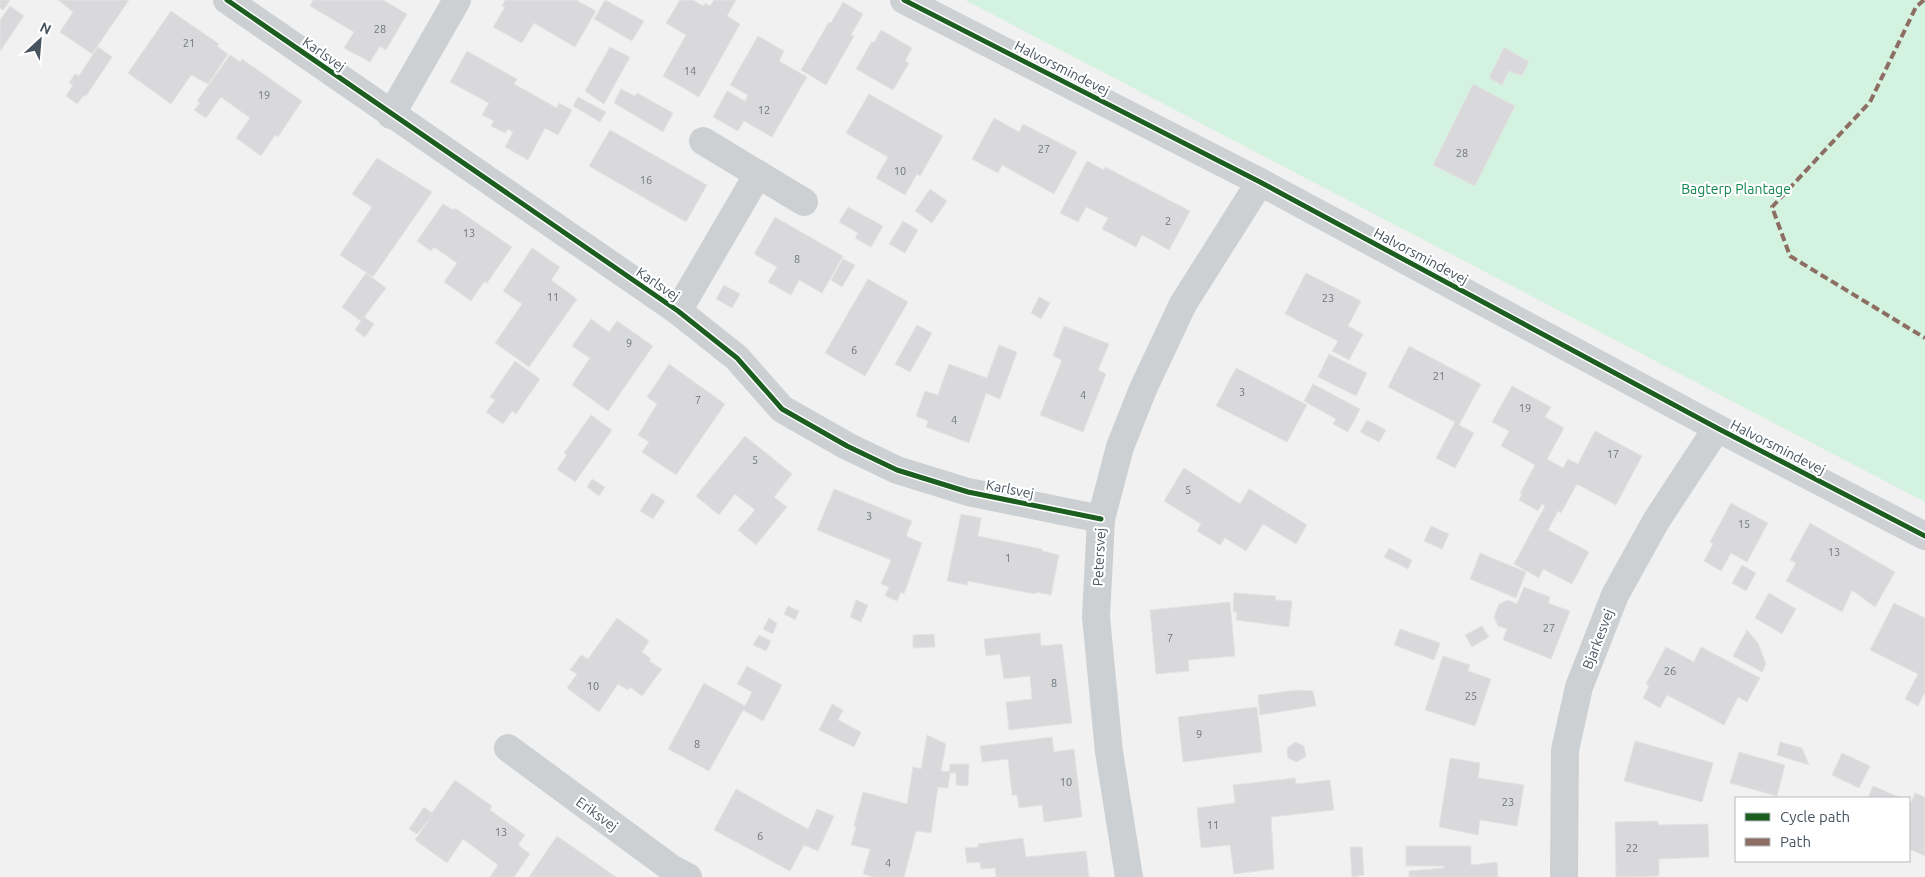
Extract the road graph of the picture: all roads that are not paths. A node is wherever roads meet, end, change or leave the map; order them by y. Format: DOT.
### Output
graph roads {
  1 [pos="228,0"];
  2 [pos="457,0"];
  3 [pos="904,0"];
  4 [pos="391,114"];
  5 [pos="703,141"];
  6 [pos="758,174"];
  7 [pos="1260,182"];
  8 [pos="804,202"];
  9 [pos="678,311"];
  10 [pos="1717,428"];
  11 [pos="1101,519"];
  12 [pos="1925,536"];
  13 [pos="508,748"];
  14 [pos="688,877"];
  15 [pos="1129,877"];
  16 [pos="1564,877"];
  1 -- 4 [label="street, Karlsvej"];
  2 -- 4 [label="street"];
  3 -- 7 [label="street, Halvorsmindevej"];
  4 -- 9 [label="street, Karlsvej"];
  5 -- 6 [label="street"];
  6 -- 8 [label="street"];
  6 -- 9 [label="street, Karlsvej"];
  7 -- 10 [label="street, Halvorsmindevej"];
  7 -- 11 [label="street, Petersvej"];
  9 -- 11 [label="street, Karlsvej"];
  10 -- 12 [label="street, Halvorsmindevej"];
  10 -- 16 [label="street, Bjarkesvej"];
  11 -- 15 [label="street, Petersvej"];
  13 -- 14 [label="street, Eriksvej"];
}
